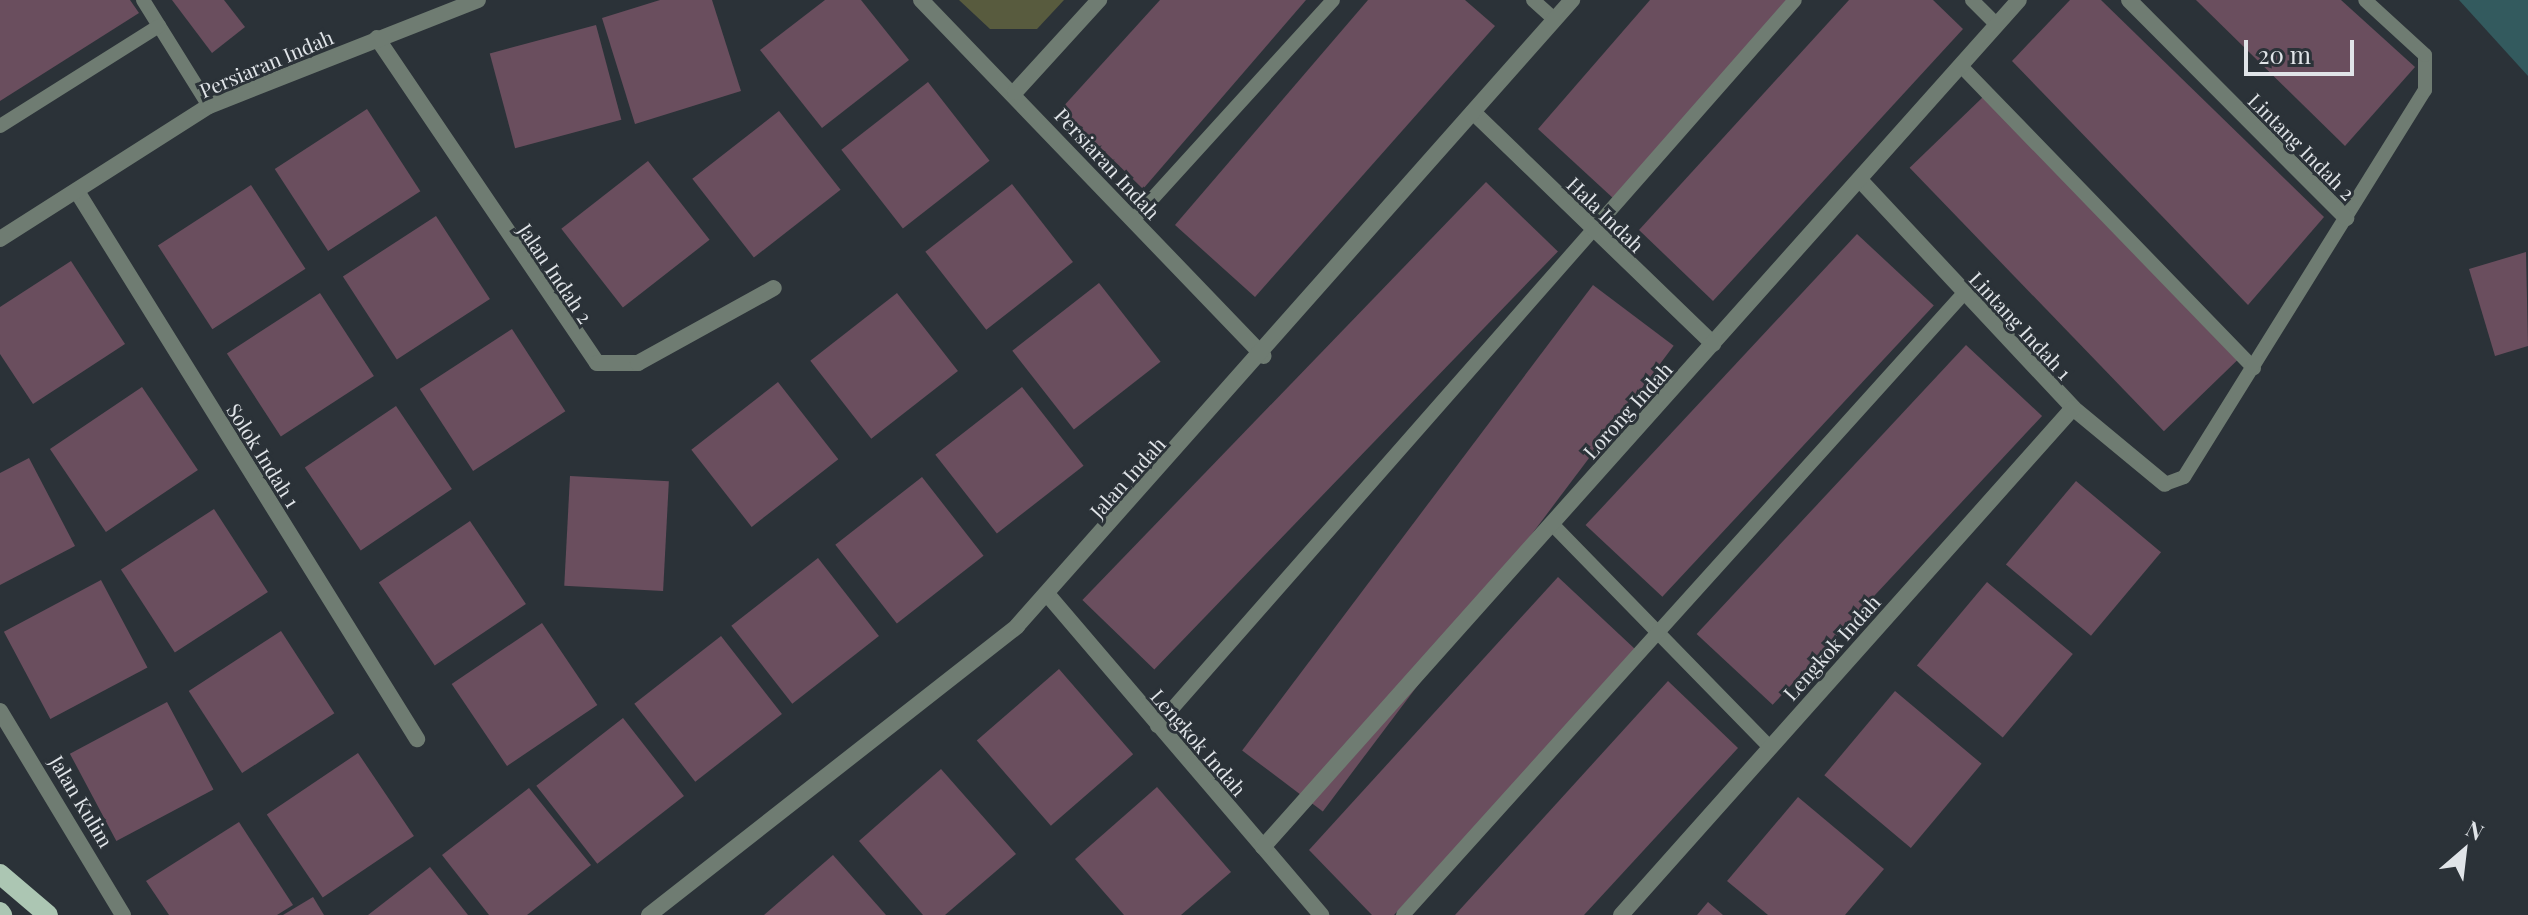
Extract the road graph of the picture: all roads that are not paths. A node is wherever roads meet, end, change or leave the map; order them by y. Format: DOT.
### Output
graph roads {
  1 [pos="143,0"];
  2 [pos="478,0"];
  3 [pos="921,0"];
  4 [pos="1099,0"];
  5 [pos="1333,0"];
  6 [pos="1533,0"];
  7 [pos="1572,0"];
  8 [pos="1795,0"];
  9 [pos="1972,0"];
  10 [pos="2019,0"];
  11 [pos="2129,0"];
  12 [pos="2365,0"];
  13 [pos="1554,19"];
  14 [pos="1997,25"];
  15 [pos="159,26"];
  16 [pos="377,38"];
  17 [pos="1961,66"];
  18 [pos="1015,92"];
  19 [pos="209,106"];
  20 [pos="1473,112"];
  21 [pos="0,126"];
  22 [pos="1860,180"];
  23 [pos="78,193"];
  24 [pos="2346,218"];
  25 [pos="1133,220"];
  26 [pos="1592,229"];
  27 [pos="0,239"];
  28 [pos="774,288"];
  29 [pos="1964,293"];
  30 [pos="1713,344"];
  31 [pos="1263,356"];
  32 [pos="2254,368"];
  33 [pos="2073,408"];
  34 [pos="2165,484"];
  35 [pos="1552,524"];
  36 [pos="1048,595"];
  37 [pos="1659,635"];
  38 [pos="0,711"];
  39 [pos="1157,726"];
  40 [pos="417,739"];
  41 [pos="1769,746"];
  42 [pos="1263,847"];
  43 [pos="0,874"];
  44 [pos="48,915"];
  45 [pos="123,915"];
  46 [pos="649,915"];
  47 [pos="1321,915"];
  48 [pos="1403,915"];
  49 [pos="1621,915"];
  1 -- 15 [label="lane"];
  2 -- 16 [label="street, Persiaran Indah"];
  3 -- 18 [label="street, Persiaran Indah"];
  4 -- 18 [label="street"];
  5 -- 25 [label="lane"];
  6 -- 13 [label="lane"];
  7 -- 13 [label="street, Jalan Indah"];
  8 -- 26 [label="lane"];
  9 -- 14 [label="lane"];
  10 -- 14 [label="street, Lorong Indah"];
  11 -- 24 [label="street, Lintang Indah 2"];
  12 -- 24 [label="lane"];
  13 -- 20 [label="street, Jalan Indah"];
  14 -- 17 [label="street, Lorong Indah"];
  15 -- 19 [label="lane"];
  15 -- 21 [label="lane"];
  16 -- 19 [label="street, Persiaran Indah"];
  16 -- 28 [label="street, Jalan Indah 2"];
  17 -- 22 [label="street, Lorong Indah"];
  17 -- 32 [label="lane"];
  18 -- 25 [label="street, Persiaran Indah"];
  19 -- 23 [label="street, Persiaran Indah"];
  20 -- 26 [label="street, Hala Indah"];
  20 -- 31 [label="street, Jalan Indah"];
  22 -- 29 [label="street, Lintang Indah 1"];
  22 -- 30 [label="street, Lorong Indah"];
  23 -- 27 [label="street, Persiaran Indah"];
  23 -- 40 [label="street, Solok Indah 1"];
  24 -- 32 [label="lane"];
  25 -- 31 [label="street, Persiaran Indah"];
  26 -- 30 [label="street, Hala Indah"];
  26 -- 39 [label="lane"];
  29 -- 33 [label="street, Lintang Indah 1"];
  29 -- 37 [label="lane"];
  30 -- 35 [label="street, Lorong Indah"];
  31 -- 36 [label="street, Jalan Indah"];
  32 -- 34 [label="lane"];
  33 -- 34 [label="street, Lintang Indah 1"];
  33 -- 41 [label="street, Lengkok Indah"];
  35 -- 37 [label="lane"];
  35 -- 42 [label="street, Lorong Indah"];
  36 -- 39 [label="street, Lengkok Indah"];
  36 -- 46 [label="street, Jalan Indah"];
  37 -- 41 [label="lane"];
  37 -- 48 [label="lane"];
  38 -- 45 [label="street, Jalan Kulim"];
  39 -- 42 [label="street, Lengkok Indah"];
  41 -- 49 [label="street, Lengkok Indah"];
  42 -- 47 [label="street, Lengkok Indah"];
  43 -- 44 [label="main road"];
}
